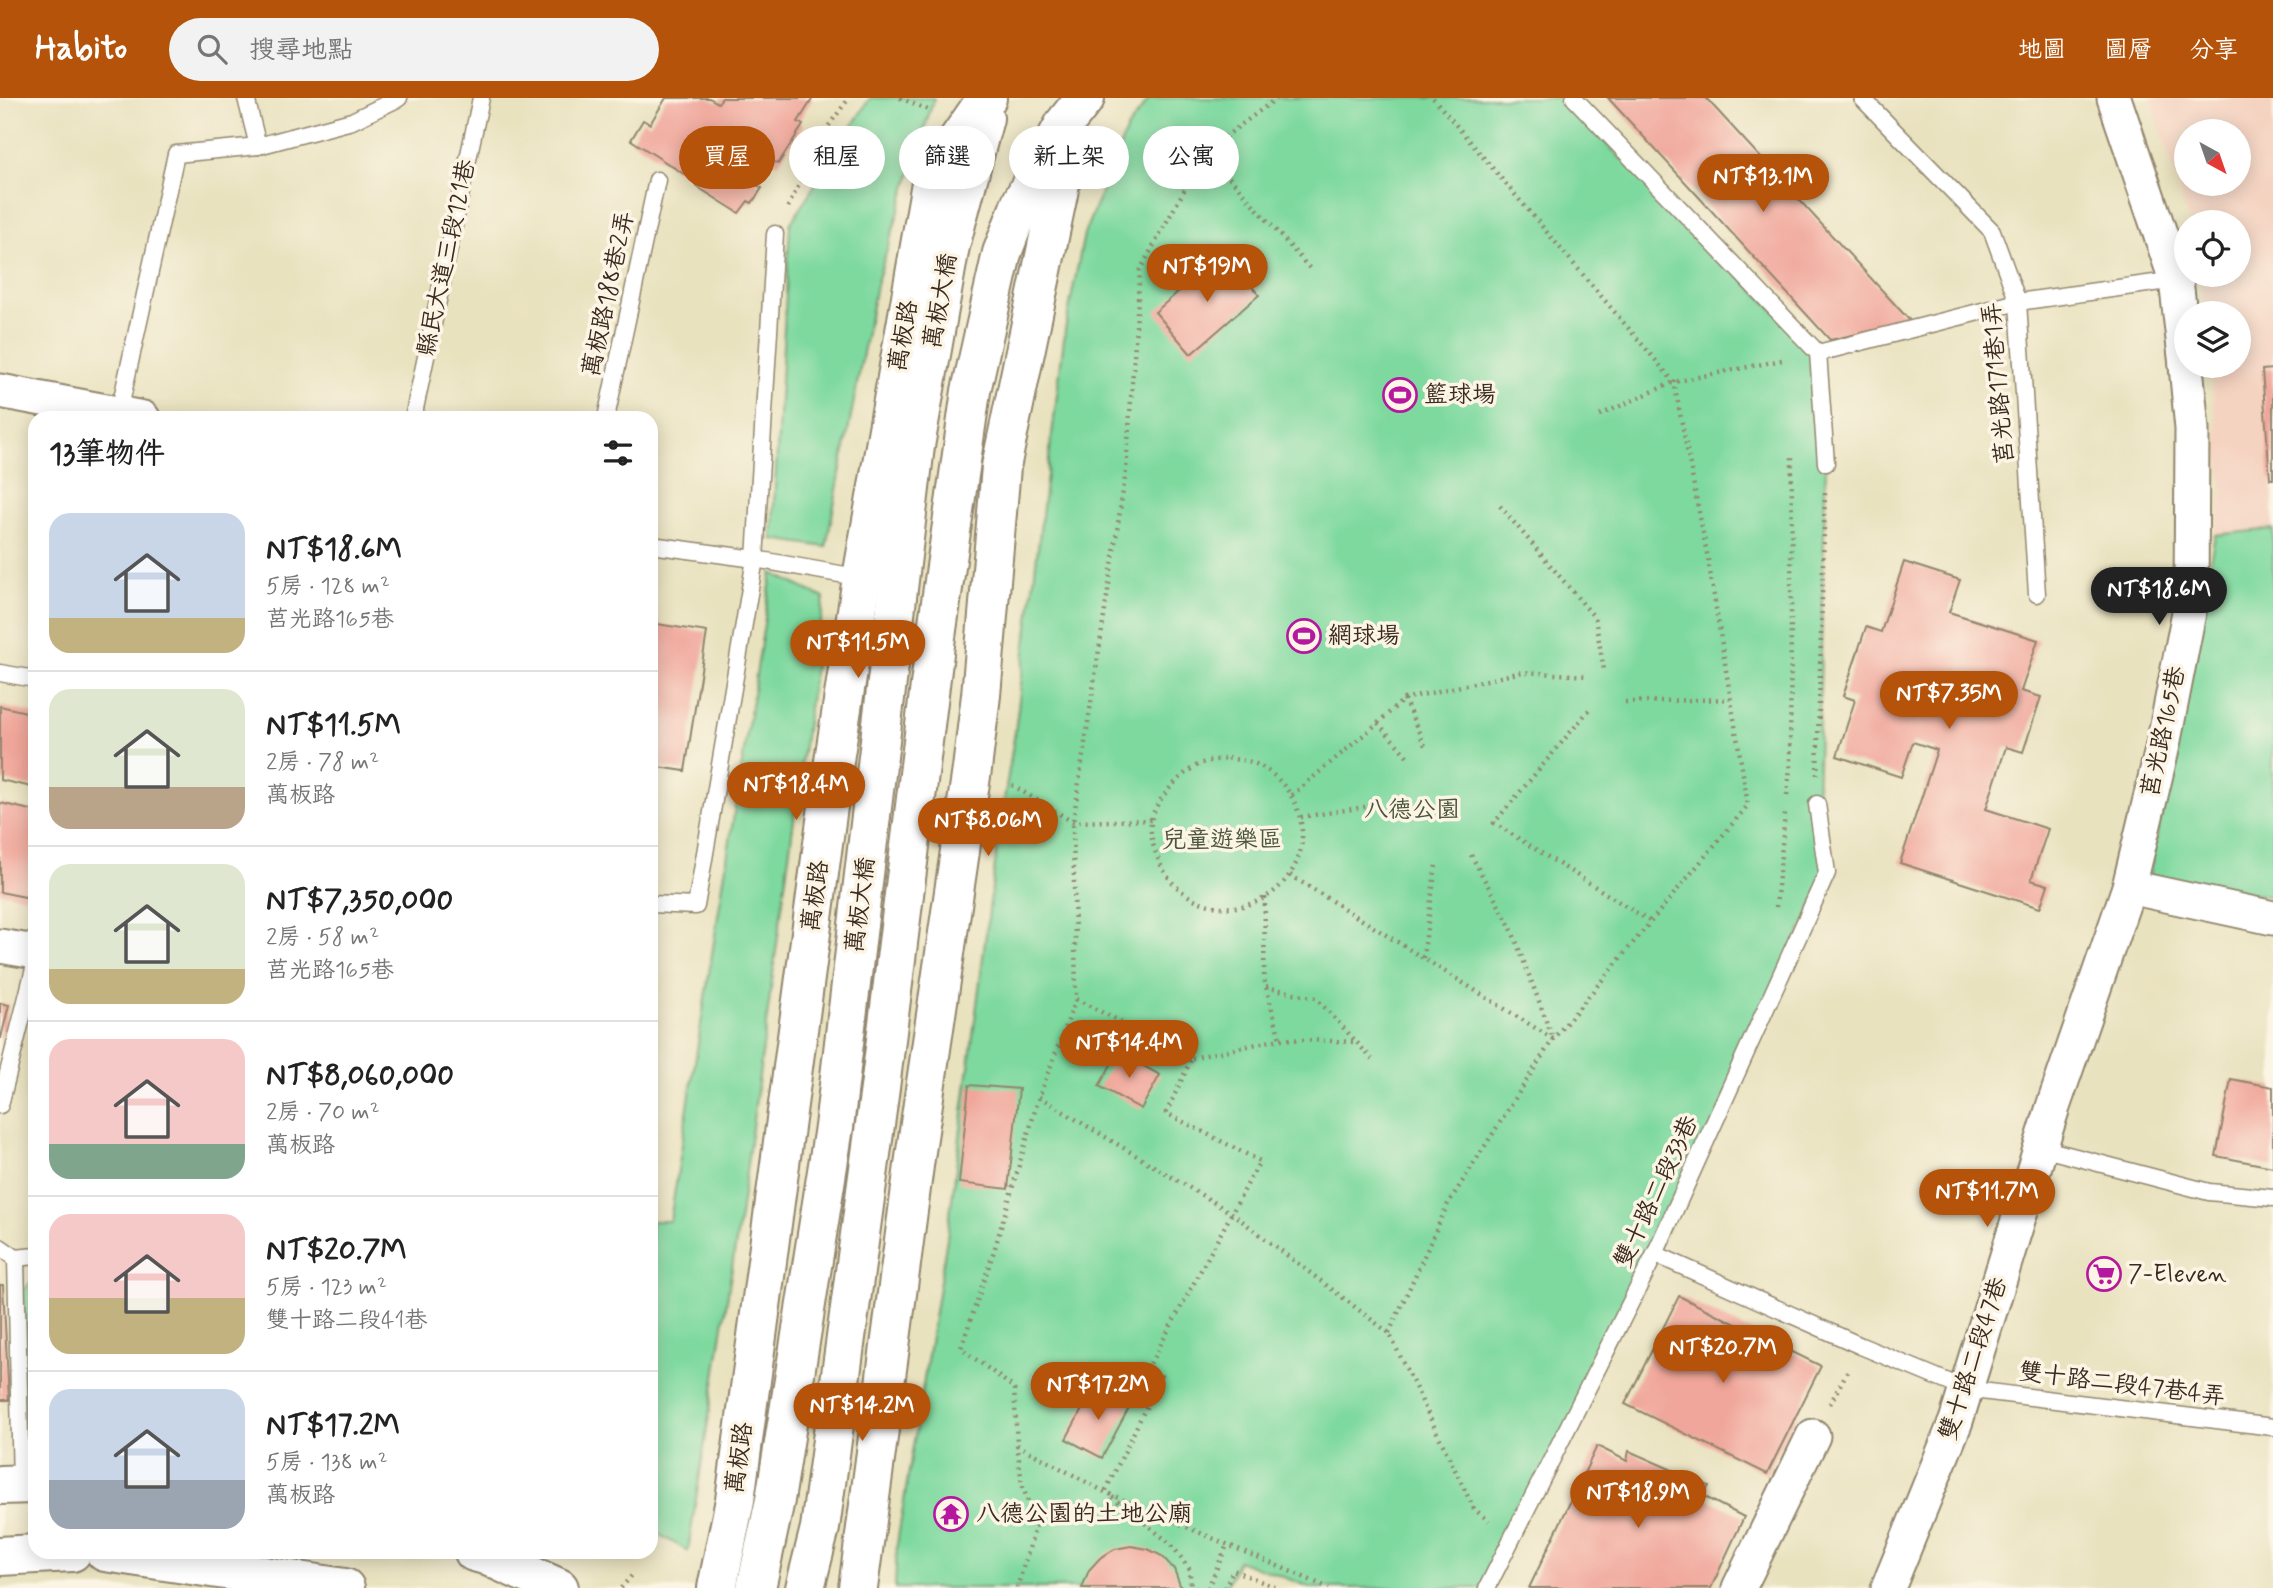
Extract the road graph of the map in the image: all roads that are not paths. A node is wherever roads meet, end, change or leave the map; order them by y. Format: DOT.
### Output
graph roads {
  1 [pos="246,98"];
  2 [pos="399,98"];
  3 [pos="481,98"];
  4 [pos="988,98"];
  5 [pos="1574,98"];
  6 [pos="1862,98"];
  7 [pos="2117,99"];
  8 [pos="1075,111"];
  9 [pos="258,146"];
  10 [pos="657,180"];
  11 [pos="775,234"];
  12 [pos="2174,273"];
  13 [pos="2174,279"];
  14 [pos="2018,302"];
  15 [pos="1818,353"];
  16 [pos="2187,378"];
  17 [pos="0,391"];
  18 [pos="109,411"];
  19 [pos="132,411"];
  20 [pos="414,411"];
  21 [pos="608,411"];
  22 [pos="1826,463"];
  23 [pos="658,546"];
  24 [pos="755,559"];
  25 [pos="862,578"];
  26 [pos="2037,594"];
  27 [pos="0,673"];
  28 [pos="28,678"];
  29 [pos="1817,804"];
  30 [pos="2129,887"];
  31 [pos="658,904"];
  32 [pos="2273,918"];
  33 [pos="0,946"];
  34 [pos="28,951"];
  35 [pos="28,993"];
  36 [pos="0,1105"];
  37 [pos="2041,1148"];
  38 [pos="2273,1198"];
  39 [pos="0,1247"];
  40 [pos="1656,1254"];
  41 [pos="28,1257"];
  42 [pos="16,1258"];
  43 [pos="1965,1389"];
  44 [pos="2273,1427"];
  45 [pos="1813,1436"];
  46 [pos="19,1484"];
  47 [pos="28,1554"];
  48 [pos="0,1556"];
  49 [pos="152,1559"];
  50 [pos="494,1559"];
  51 [pos="345,1588"];
  52 [pos="559,1588"];
  53 [pos="717,1588"];
  54 [pos="755,1588"];
  55 [pos="805,1588"];
  56 [pos="858,1588"];
  57 [pos="1487,1588"];
  58 [pos="1739,1588"];
  59 [pos="1888,1588"];
  1 -- 9 [label="lane"];
  2 -- 9 [label="lane"];
  3 -- 20 [label="lane, 縣民大道三段121巷"];
  4 -- 25 [label="street, 萬板路"];
  4 -- 54 [label="street, 萬板大橋"];
  5 -- 15 [label="lane"];
  6 -- 14 [label="lane, 莒光路171巷1弄"];
  7 -- 12 [label="street, 莒光路165巷"];
  8 -- 55 [label="street, 萬板大橋"];
  8 -- 56 [label="street"];
  9 -- 19 [label="lane"];
  10 -- 21 [label="lane, 萬板路188巷2弄"];
  11 -- 24 [label="lane"];
  13 -- 14 [label="lane"];
  14 -- 15 [label="lane"];
  14 -- 26 [label="lane, 莒光路171巷1弄"];
  15 -- 22 [label="lane"];
  16 -- 30 [label="street, 莒光路165巷"];
  17 -- 18 [label="street"];
  23 -- 24 [label="lane"];
  24 -- 25 [label="lane"];
  24 -- 31 [label="lane"];
  25 -- 53 [label="street, 萬板路"];
  27 -- 28 [label="lane"];
  29 -- 40 [label="lane, 雙十路二段33巷"];
  30 -- 32 [label="street"];
  30 -- 37 [label="street, 雙十路二段47巷"];
  33 -- 34 [label="street"];
  35 -- 36 [label="lane"];
  37 -- 38 [label="lane"];
  37 -- 43 [label="street, 雙十路二段47巷"];
  39 -- 42 [label="lane"];
  40 -- 43 [label="lane, 雙十路二段47巷4弄"];
  40 -- 57 [label="lane, 雙十路二段33巷"];
  41 -- 42 [label="lane"];
  42 -- 46 [label="lane"];
  43 -- 44 [label="lane, 雙十路二段47巷4弄"];
  43 -- 59 [label="street, 雙十路二段47巷"];
  45 -- 58 [label="street"];
  47 -- 48 [label="street"];
  49 -- 51 [label="street"];
  50 -- 52 [label="street"];
}
